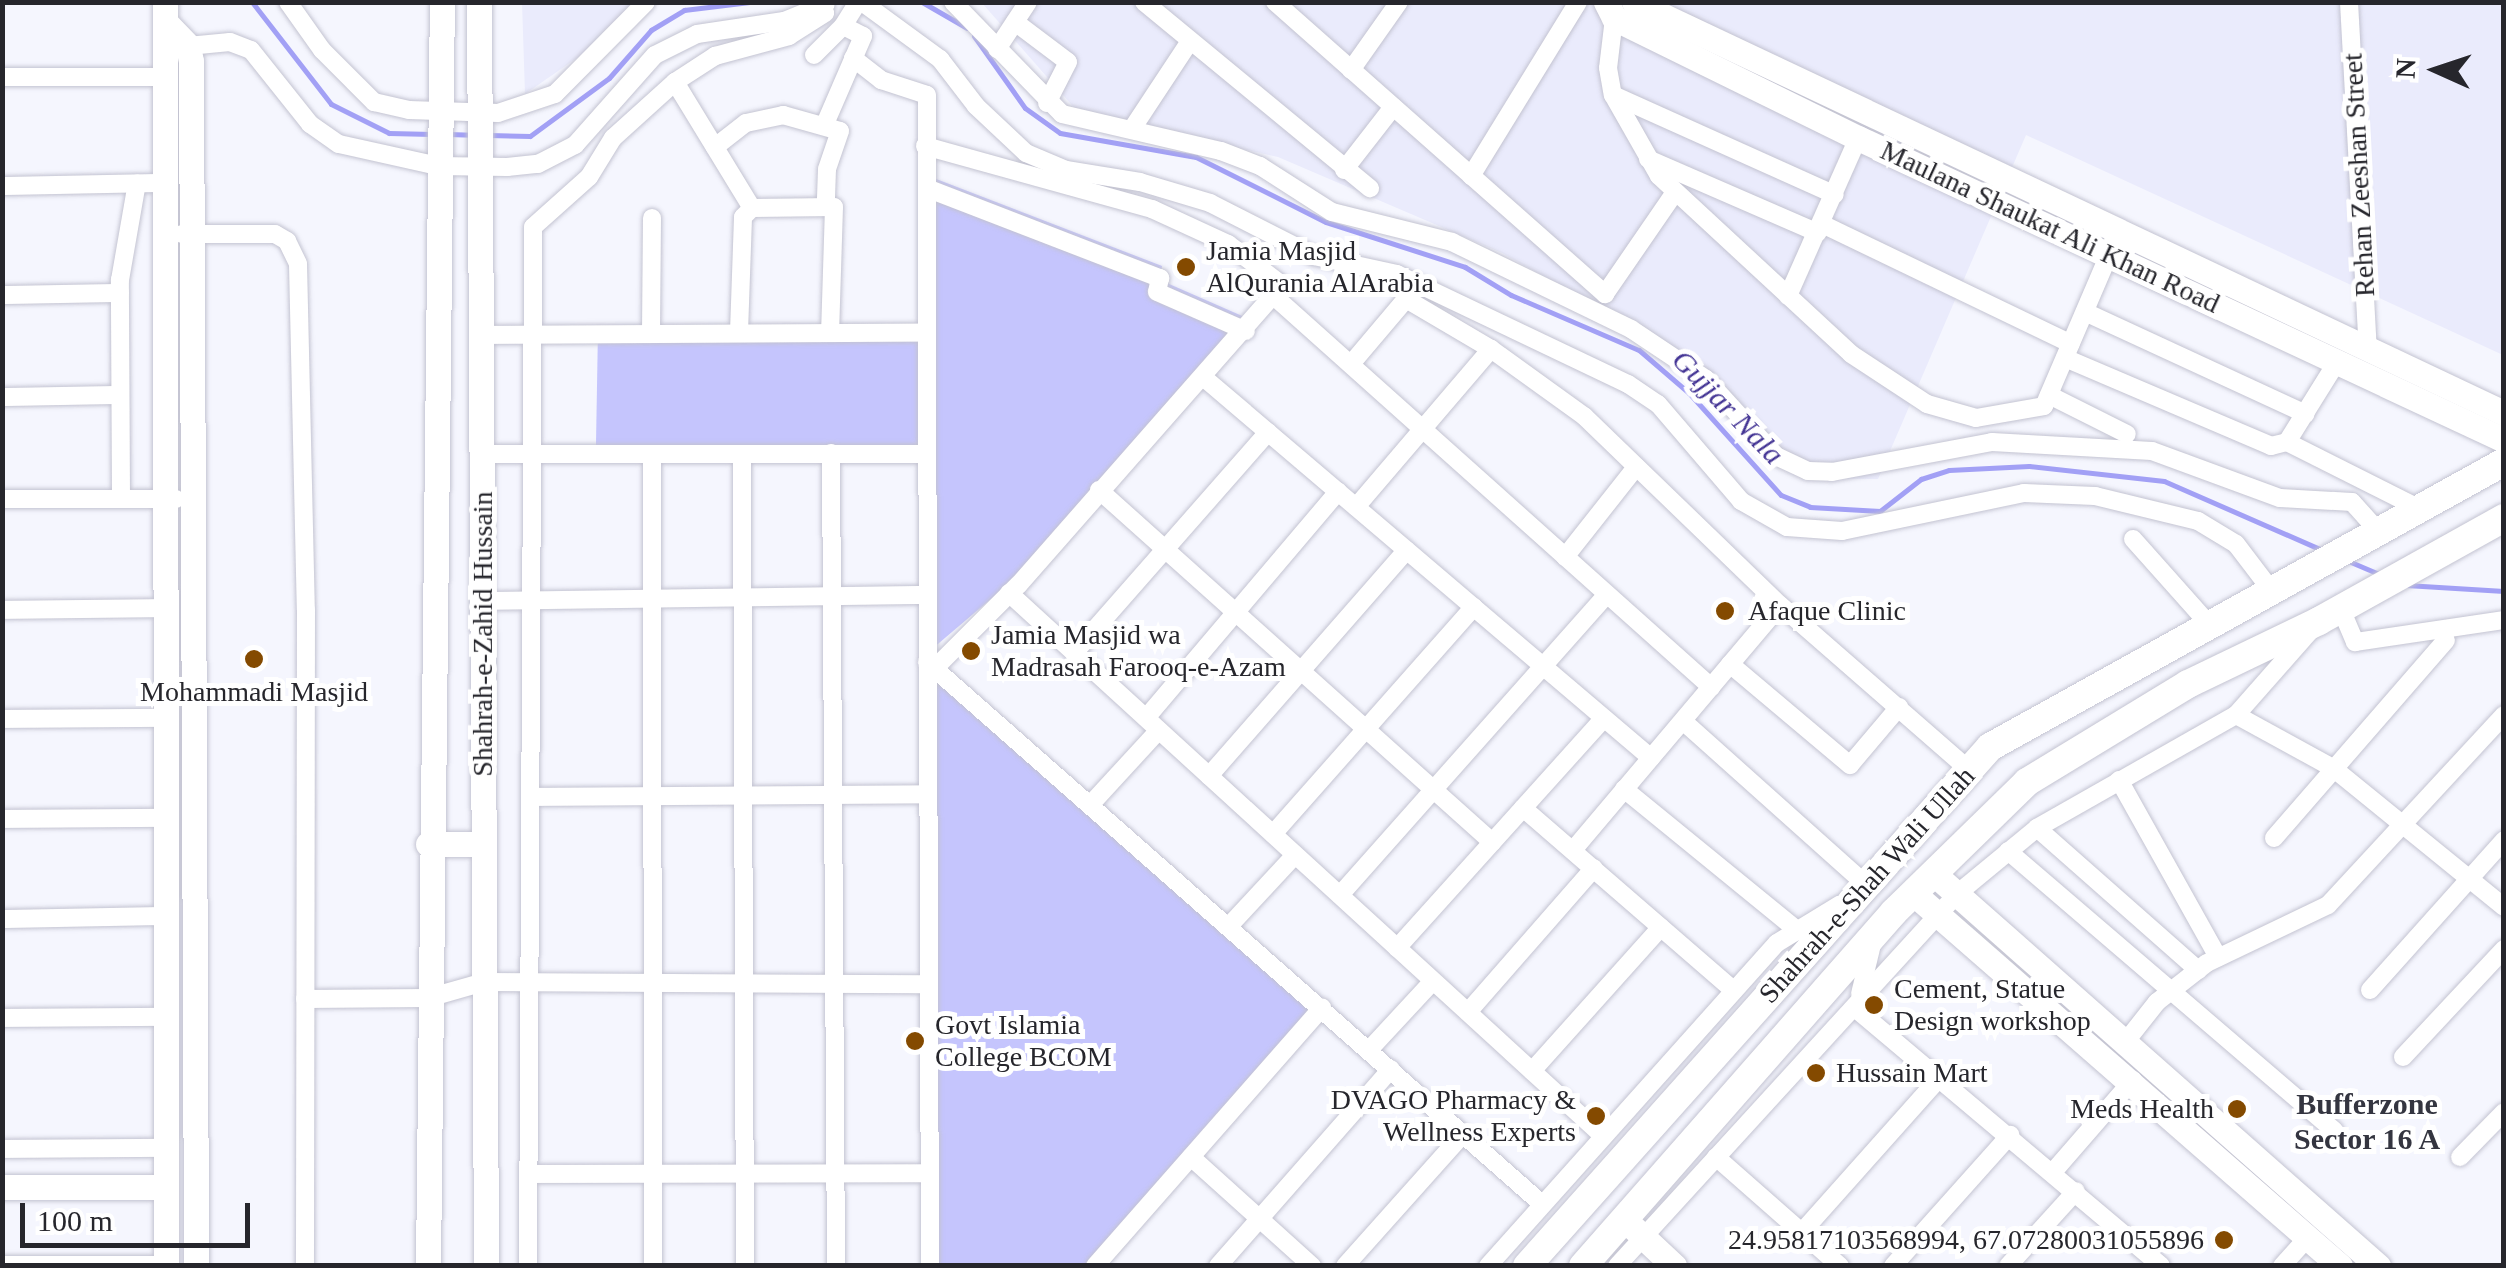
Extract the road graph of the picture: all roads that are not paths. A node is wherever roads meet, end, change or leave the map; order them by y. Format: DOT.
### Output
graph roads {
  1 [pos="288,2"];
  2 [pos="442,2"];
  3 [pos="478,2"];
  4 [pos="646,2"];
  5 [pos="860,2"];
  6 [pos="952,2"];
  7 [pos="1028,2"];
  8 [pos="1144,2"];
  9 [pos="1275,2"];
  10 [pos="1399,2"];
  11 [pos="1578,2"];
  12 [pos="2349,2"];
  13 [pos="827,8"];
  14 [pos="1636,12"];
  15 [pos="166,13"];
  16 [pos="1015,22"];
  17 [pos="844,26"];
  18 [pos="1190,40"];
  19 [pos="188,46"];
  20 [pos="998,49"];
  21 [pos="814,55"];
  22 [pos="854,58"];
  23 [pos="1351,70"];
  24 [pos="2,76"];
  25 [pos="164,77"];
  26 [pos="675,82"];
  27 [pos="1613,95"];
  28 [pos="1047,103"];
  29 [pos="1394,107"];
  30 [pos="439,118"];
  31 [pos="477,119"];
  32 [pos="826,124"];
  33 [pos="1132,129"];
  34 [pos="1858,138"];
  35 [pos="925,146"];
  36 [pos="715,148"];
  37 [pos="1643,156"];
  38 [pos="476,161"];
  39 [pos="438,162"];
  40 [pos="1344,170"];
  41 [pos="1471,176"];
  42 [pos="149,183"];
  43 [pos="2,186"];
  44 [pos="1370,188"];
  45 [pos="929,189"];
  46 [pos="1676,192"];
  47 [pos="1836,195"];
  48 [pos="826,207"];
  49 [pos="752,208"];
  50 [pos="652,218"];
  51 [pos="1820,229"];
  52 [pos="164,234"];
  53 [pos="191,234"];
  54 [pos="2109,254"];
  55 [pos="120,293"];
  56 [pos="2,295"];
  57 [pos="1788,296"];
  58 [pos="1276,298"];
  59 [pos="2085,312"];
  60 [pos="530,331"];
  61 [pos="1246,331"];
  62 [pos="651,332"];
  63 [pos="738,332"];
  64 [pos="830,332"];
  65 [pos="927,333"];
  66 [pos="482,335"];
  67 [pos="2368,348"];
  68 [pos="1491,350"];
  69 [pos="2068,351"];
  70 [pos="2338,360"];
  71 [pos="1350,364"];
  72 [pos="1203,377"];
  73 [pos="120,395"];
  74 [pos="2049,395"];
  75 [pos="2,396"];
  76 [pos="2504,413"];
  77 [pos="2306,414"];
  78 [pos="1422,428"];
  79 [pos="1268,432"];
  80 [pos="2127,434"];
  81 [pos="2504,440"];
  82 [pos="2288,442"];
  83 [pos="831,453"];
  84 [pos="482,454"];
  85 [pos="533,454"];
  86 [pos="652,454"];
  87 [pos="742,454"];
  88 [pos="926,454"];
  89 [pos="2504,462"];
  90 [pos="1636,466"];
  91 [pos="1100,490"];
  92 [pos="1338,492"];
  93 [pos="121,498"];
  94 [pos="192,498"];
  95 [pos="2,499"];
  96 [pos="162,499"];
  97 [pos="1356,507"];
  98 [pos="2420,509"];
  99 [pos="2504,518"];
  100 [pos="2379,532"];
  101 [pos="2133,539"];
  102 [pos="1165,550"];
  103 [pos="1407,550"];
  104 [pos="1565,557"];
  105 [pos="2271,590"];
  106 [pos="1009,593"];
  107 [pos="1607,594"];
  108 [pos="926,595"];
  109 [pos="832,596"];
  110 [pos="742,597"];
  111 [pos="652,598"];
  112 [pos="532,600"];
  113 [pos="483,601"];
  114 [pos="1780,605"];
  115 [pos="1474,607"];
  116 [pos="164,608"];
  117 [pos="2,610"];
  118 [pos="1236,612"];
  119 [pos="2330,615"];
  120 [pos="2504,620"];
  121 [pos="2208,622"];
  122 [pos="2446,640"];
  123 [pos="1074,652"];
  124 [pos="931,664"];
  125 [pos="1730,664"];
  126 [pos="1545,667"];
  127 [pos="1301,671"];
  128 [pos="1711,687"];
  129 [pos="1899,707"];
  130 [pos="2236,715"];
  131 [pos="2504,715"];
  132 [pos="164,718"];
  133 [pos="1604,718"];
  134 [pos="2,719"];
  135 [pos="1682,721"];
  136 [pos="1152,724"];
  137 [pos="1366,729"];
  138 [pos="1651,758"];
  139 [pos="1967,768"];
  140 [pos="2333,768"];
  141 [pos="1209,776"];
  142 [pos="2119,780"];
  143 [pos="1434,790"];
  144 [pos="1624,790"];
  145 [pos="928,794"];
  146 [pos="833,795"];
  147 [pos="532,796"];
  148 [pos="652,796"];
  149 [pos="743,796"];
  150 [pos="1091,804"];
  151 [pos="1523,808"];
  152 [pos="165,818"];
  153 [pos="1921,818"];
  154 [pos="2,819"];
  155 [pos="2404,822"];
  156 [pos="2037,828"];
  157 [pos="1273,834"];
  158 [pos="2274,838"];
  159 [pos="2504,840"];
  160 [pos="1492,842"];
  161 [pos="428,844"];
  162 [pos="484,844"];
  163 [pos="1574,850"];
  164 [pos="2008,851"];
  165 [pos="1954,852"];
  166 [pos="1296,855"];
  167 [pos="1594,868"];
  168 [pos="1934,873"];
  169 [pos="2469,878"];
  170 [pos="1858,890"];
  171 [pos="1913,893"];
  172 [pos="1957,894"];
  173 [pos="1340,895"];
  174 [pos="2504,908"];
  175 [pos="1937,914"];
  176 [pos="165,916"];
  177 [pos="2,918"];
  178 [pos="1229,926"];
  179 [pos="1661,927"];
  180 [pos="1798,932"];
  181 [pos="1874,934"];
  182 [pos="1397,948"];
  183 [pos="2504,949"];
  184 [pos="2218,957"];
  185 [pos="2198,970"];
  186 [pos="1433,981"];
  187 [pos="484,982"];
  188 [pos="532,982"];
  189 [pos="652,982"];
  190 [pos="744,983"];
  191 [pos="834,984"];
  192 [pos="929,984"];
  193 [pos="2370,990"];
  194 [pos="1734,991"];
  195 [pos="2171,992"];
  196 [pos="428,998"];
  197 [pos="306,999"];
  198 [pos="1322,1008"];
  199 [pos="1855,1008"];
  200 [pos="1468,1012"];
  201 [pos="2,1018"];
  202 [pos="165,1018"];
  203 [pos="2123,1044"];
  204 [pos="1369,1050"];
  205 [pos="2403,1057"];
  206 [pos="1390,1069"];
  207 [pos="1532,1071"];
  208 [pos="1942,1076"];
  209 [pos="2133,1080"];
  210 [pos="2504,1112"];
  211 [pos="2335,1131"];
  212 [pos="1463,1134"];
  213 [pos="2010,1135"];
  214 [pos="1603,1136"];
  215 [pos="164,1148"];
  216 [pos="2,1149"];
  217 [pos="1191,1156"];
  218 [pos="1716,1157"];
  219 [pos="2460,1157"];
  220 [pos="835,1172"];
  221 [pos="2053,1172"];
  222 [pos="653,1173"];
  223 [pos="745,1173"];
  224 [pos="528,1174"];
  225 [pos="930,1174"];
  226 [pos="164,1187"];
  227 [pos="2,1188"];
  228 [pos="2076,1192"];
  229 [pos="1542,1204"];
  230 [pos="1259,1218"];
  231 [pos="1633,1228"];
  232 [pos="1802,1232"];
  233 [pos="2308,1236"];
  234 [pos="2144,1250"];
  235 [pos="2,1265"];
  236 [pos="166,1265"];
  237 [pos="196,1266"];
  238 [pos="304,1266"];
  239 [pos="428,1266"];
  240 [pos="486,1266"];
  241 [pos="528,1266"];
  242 [pos="653,1266"];
  243 [pos="745,1266"];
  244 [pos="836,1266"];
  245 [pos="930,1266"];
  246 [pos="1095,1266"];
  247 [pos="1218,1266"];
  248 [pos="1312,1266"];
  249 [pos="1345,1266"];
  250 [pos="1488,1266"];
  251 [pos="1527,1266"];
  252 [pos="1582,1266"];
  253 [pos="1617,1266"];
  254 [pos="1674,1266"];
  255 [pos="1840,1266"];
  256 [pos="1893,1266"];
  257 [pos="2008,1266"];
  258 [pos="2130,1266"];
  259 [pos="2161,1266"];
  260 [pos="2282,1266"];
  261 [pos="2340,1266"];
  262 [pos="2378,1266"];
  1 -- 30 [label="street"];
  2 -- 30 [label="main road, Shahrah-e-Zahid Hussain"];
  3 -- 31 [label="main road, Shahrah-e-Zahid Hussain"];
  4 -- 31 [label="street"];
  5 -- 17 [label="street"];
  5 -- 105 [label="street"];
  6 -- 20 [label="street"];
  7 -- 16 [label="street"];
  8 -- 18 [label="street"];
  9 -- 23 [label="street"];
  10 -- 23 [label="street"];
  11 -- 41 [label="street"];
  12 -- 67 [label="street, Rehan Zeeshan Street"];
  13 -- 26 [label="street"];
  13 -- 38 [label="street"];
  14 -- 27 [label="street"];
  14 -- 34 [label="main road, Maulana Shaukat Ali Khan Road"];
  14 -- 67 [label="main road, Maulana Shaukat Ali Khan Road"];
  15 -- 19 [label="main road"];
  15 -- 25 [label="main road"];
  16 -- 20 [label="street"];
  16 -- 28 [label="street"];
  17 -- 21 [label="street"];
  17 -- 22 [label="street"];
  18 -- 33 [label="street"];
  18 -- 40 [label="street"];
  19 -- 39 [label="street"];
  19 -- 53 [label="main road"];
  20 -- 28 [label="street"];
  22 -- 32 [label="street"];
  22 -- 35 [label="street"];
  23 -- 29 [label="street"];
  24 -- 25 [label="street"];
  25 -- 42 [label="main road"];
  26 -- 36 [label="street"];
  26 -- 60 [label="street"];
  27 -- 37 [label="street"];
  27 -- 47 [label="street"];
  28 -- 33 [label="street"];
  29 -- 40 [label="street"];
  29 -- 41 [label="street"];
  30 -- 31 [label="street"];
  30 -- 39 [label="main road, Shahrah-e-Zahid Hussain"];
  31 -- 38 [label="main road, Shahrah-e-Zahid Hussain"];
  32 -- 36 [label="street"];
  32 -- 48 [label="street"];
  33 -- 100 [label="street"];
  34 -- 47 [label="street"];
  34 -- 54 [label="main road, Maulana Shaukat Ali Khan Road"];
  35 -- 45 [label="street"];
  35 -- 58 [label="street"];
  36 -- 49 [label="street"];
  37 -- 46 [label="street"];
  37 -- 51 [label="street"];
  38 -- 39 [label="street"];
  38 -- 66 [label="main road, Shahrah-e-Zahid Hussain"];
  39 -- 161 [label="main road, Shahrah-e-Zahid Hussain"];
  40 -- 44 [label="street"];
  41 -- 46 [label="street"];
  42 -- 43 [label="street"];
  42 -- 52 [label="main road"];
  42 -- 55 [label="street"];
  45 -- 61 [label="street"];
  45 -- 65 [label="street"];
  46 -- 57 [label="street"];
  47 -- 51 [label="street"];
  48 -- 49 [label="street"];
  48 -- 64 [label="street"];
  49 -- 63 [label="street"];
  50 -- 62 [label="street"];
  51 -- 57 [label="street"];
  51 -- 69 [label="street"];
  52 -- 53 [label="street"];
  52 -- 96 [label="main road"];
  53 -- 94 [label="main road"];
  53 -- 197 [label="street"];
  54 -- 59 [label="street"];
  54 -- 70 [label="main road, Maulana Shaukat Ali Khan Road"];
  55 -- 56 [label="street"];
  55 -- 73 [label="street"];
  57 -- 74 [label="street"];
  58 -- 61 [label="street"];
  58 -- 71 [label="street"];
  59 -- 69 [label="street"];
  59 -- 77 [label="street"];
  60 -- 62 [label="street"];
  60 -- 66 [label="street"];
  60 -- 85 [label="street"];
  61 -- 72 [label="street"];
  62 -- 63 [label="street"];
  63 -- 64 [label="street"];
  64 -- 65 [label="street"];
  65 -- 88 [label="street"];
  66 -- 84 [label="main road, Shahrah-e-Zahid Hussain"];
  67 -- 76 [label="main road, Maulana Shaukat Ali Khan Road"];
  68 -- 71 [label="street"];
  68 -- 78 [label="street"];
  68 -- 90 [label="street"];
  69 -- 74 [label="street"];
  69 -- 82 [label="street"];
  70 -- 77 [label="street"];
  70 -- 81 [label="main road, Maulana Shaukat Ali Khan Road"];
  71 -- 78 [label="street"];
  72 -- 79 [label="street"];
  72 -- 91 [label="street"];
  73 -- 75 [label="street"];
  73 -- 93 [label="street"];
  74 -- 80 [label="street"];
  77 -- 82 [label="street"];
  78 -- 97 [label="street"];
  78 -- 104 [label="street"];
  79 -- 92 [label="street"];
  79 -- 102 [label="street"];
  82 -- 98 [label="street"];
  83 -- 87 [label="street"];
  83 -- 88 [label="street"];
  83 -- 109 [label="street"];
  84 -- 85 [label="street"];
  84 -- 113 [label="main road, Shahrah-e-Zahid Hussain"];
  85 -- 86 [label="street"];
  85 -- 112 [label="street"];
  86 -- 87 [label="street"];
  86 -- 111 [label="street"];
  87 -- 110 [label="street"];
  88 -- 108 [label="street"];
  89 -- 98 [label="main road, Shahrah-e-Shah Wali Ullah"];
  90 -- 104 [label="street"];
  90 -- 114 [label="street"];
  91 -- 102 [label="street"];
  91 -- 106 [label="street"];
  92 -- 97 [label="street"];
  92 -- 118 [label="street"];
  93 -- 95 [label="street"];
  93 -- 96 [label="street"];
  94 -- 96 [label="street"];
  94 -- 237 [label="main road"];
  96 -- 116 [label="main road"];
  97 -- 103 [label="street"];
  98 -- 100 [label="main road, Shahrah-e-Shah Wali Ullah"];
  99 -- 119 [label="main road, Shahrah-e-Shah Wali Ullah"];
  100 -- 105 [label="main road, Shahrah-e-Shah Wali Ullah"];
  101 -- 121 [label="street"];
  102 -- 118 [label="street"];
  102 -- 123 [label="street"];
  103 -- 115 [label="street"];
  103 -- 127 [label="street"];
  104 -- 107 [label="street"];
  105 -- 121 [label="main road, Shahrah-e-Shah Wali Ullah"];
  106 -- 123 [label="street"];
  106 -- 124 [label="street"];
  107 -- 126 [label="street"];
  107 -- 128 [label="street"];
  108 -- 109 [label="street"];
  108 -- 124 [label="street"];
  109 -- 110 [label="street"];
  109 -- 146 [label="street"];
  110 -- 111 [label="street"];
  110 -- 149 [label="street"];
  111 -- 112 [label="street"];
  111 -- 148 [label="street"];
  112 -- 113 [label="street"];
  112 -- 147 [label="street"];
  113 -- 162 [label="main road, Shahrah-e-Zahid Hussain"];
  114 -- 125 [label="street"];
  114 -- 129 [label="street"];
  115 -- 126 [label="street"];
  115 -- 137 [label="street"];
  116 -- 117 [label="street"];
  116 -- 132 [label="main road"];
  118 -- 127 [label="street"];
  118 -- 136 [label="street"];
  119 -- 120 [label="street"];
  119 -- 130 [label="street"];
  119 -- 165 [label="main road, Shahrah-e-Shah Wali Ullah"];
  121 -- 139 [label="main road, Shahrah-e-Shah Wali Ullah"];
  122 -- 140 [label="street"];
  123 -- 136 [label="street"];
  124 -- 145 [label="street"];
  124 -- 150 [label="street"];
  125 -- 128 [label="street"];
  125 -- 129 [label="street"];
  126 -- 133 [label="street"];
  126 -- 143 [label="street"];
  127 -- 137 [label="street"];
  127 -- 141 [label="street"];
  128 -- 135 [label="street"];
  129 -- 139 [label="street"];
  130 -- 140 [label="street"];
  130 -- 142 [label="street"];
  131 -- 155 [label="street"];
  132 -- 134 [label="street"];
  132 -- 152 [label="main road"];
  133 -- 138 [label="street"];
  133 -- 151 [label="street"];
  135 -- 138 [label="street"];
  135 -- 170 [label="street"];
  136 -- 141 [label="street"];
  136 -- 150 [label="street"];
  137 -- 143 [label="street"];
  137 -- 157 [label="street"];
  138 -- 144 [label="street"];
  139 -- 153 [label="main road, Shahrah-e-Shah Wali Ullah"];
  140 -- 155 [label="street"];
  140 -- 158 [label="street"];
  141 -- 157 [label="street"];
  142 -- 156 [label="street"];
  142 -- 184 [label="street"];
  143 -- 160 [label="street"];
  143 -- 173 [label="street"];
  144 -- 163 [label="street"];
  144 -- 180 [label="street"];
  145 -- 146 [label="street"];
  145 -- 192 [label="street"];
  146 -- 149 [label="street"];
  146 -- 191 [label="street"];
  147 -- 148 [label="street"];
  147 -- 188 [label="street"];
  148 -- 149 [label="street"];
  148 -- 189 [label="street"];
  149 -- 190 [label="street"];
  150 -- 178 [label="street"];
  151 -- 160 [label="street"];
  151 -- 163 [label="street"];
  152 -- 154 [label="street"];
  152 -- 176 [label="main road"];
  153 -- 165 [label="main road"];
  153 -- 170 [label="main road, Shahrah-e-Shah Wali Ullah"];
  155 -- 169 [label="street"];
  155 -- 184 [label="street"];
  156 -- 164 [label="street"];
  156 -- 185 [label="street"];
  157 -- 166 [label="street"];
  159 -- 169 [label="street"];
  160 -- 182 [label="street"];
  161 -- 162 [label="main road"];
  161 -- 196 [label="main road, Shahrah-e-Zahid Hussain"];
  162 -- 187 [label="main road, Shahrah-e-Zahid Hussain"];
  163 -- 167 [label="street"];
  164 -- 172 [label="street"];
  164 -- 195 [label="street"];
  165 -- 168 [label="main road, Shahrah-e-Shah Wali Ullah"];
  166 -- 173 [label="street"];
  166 -- 178 [label="street"];
  167 -- 179 [label="street"];
  167 -- 200 [label="street"];
  168 -- 171 [label="main road, Shahrah-e-Shah Wali Ullah"];
  168 -- 172 [label="main road"];
  169 -- 174 [label="street"];
  169 -- 193 [label="street"];
  170 -- 180 [label="street"];
  170 -- 251 [label="main road, Shahrah-e-Shah Wali Ullah"];
  171 -- 175 [label="main road"];
  171 -- 181 [label="main road, Shahrah-e-Shah Wali Ullah"];
  172 -- 175 [label="street"];
  172 -- 203 [label="main road"];
  173 -- 182 [label="street"];
  175 -- 199 [label="street"];
  175 -- 209 [label="main road"];
  176 -- 177 [label="street"];
  176 -- 202 [label="main road"];
  178 -- 198 [label="street"];
  179 -- 194 [label="street"];
  179 -- 207 [label="street"];
  180 -- 194 [label="street"];
  181 -- 199 [label="street"];
  181 -- 231 [label="main road, Shahrah-e-Shah Wali Ullah"];
  182 -- 186 [label="street"];
  183 -- 205 [label="street"];
  184 -- 185 [label="street"];
  185 -- 195 [label="street"];
  186 -- 200 [label="street"];
  186 -- 204 [label="street"];
  187 -- 188 [label="street"];
  187 -- 196 [label="street"];
  187 -- 240 [label="main road, Shahrah-e-Zahid Hussain"];
  188 -- 189 [label="street"];
  188 -- 224 [label="street"];
  189 -- 190 [label="street"];
  189 -- 222 [label="street"];
  190 -- 191 [label="street"];
  190 -- 223 [label="street"];
  191 -- 192 [label="street"];
  191 -- 220 [label="street"];
  192 -- 225 [label="street"];
  194 -- 214 [label="street"];
  195 -- 203 [label="street"];
  195 -- 211 [label="street"];
  196 -- 197 [label="street"];
  196 -- 239 [label="main road, Shahrah-e-Zahid Hussain"];
  197 -- 238 [label="street"];
  198 -- 204 [label="street"];
  198 -- 217 [label="street"];
  199 -- 208 [label="street"];
  199 -- 218 [label="street"];
  200 -- 207 [label="street"];
  201 -- 202 [label="street"];
  202 -- 215 [label="main road"];
  203 -- 262 [label="main road"];
  204 -- 206 [label="street"];
  206 -- 212 [label="street"];
  206 -- 230 [label="street"];
  207 -- 214 [label="street"];
  208 -- 213 [label="street"];
  208 -- 232 [label="street"];
  209 -- 221 [label="street"];
  209 -- 233 [label="main road"];
  210 -- 219 [label="street"];
  212 -- 229 [label="street"];
  212 -- 249 [label="street"];
  213 -- 221 [label="street"];
  213 -- 256 [label="street"];
  214 -- 229 [label="street"];
  215 -- 216 [label="street"];
  215 -- 226 [label="main road"];
  217 -- 230 [label="street"];
  217 -- 246 [label="street"];
  218 -- 231 [label="street"];
  218 -- 232 [label="street"];
  220 -- 223 [label="street"];
  220 -- 225 [label="street"];
  220 -- 244 [label="street"];
  221 -- 228 [label="street"];
  222 -- 223 [label="street"];
  222 -- 224 [label="street"];
  222 -- 242 [label="street"];
  223 -- 243 [label="street"];
  224 -- 241 [label="street"];
  225 -- 245 [label="street"];
  226 -- 227 [label="main road"];
  226 -- 236 [label="main road"];
  228 -- 234 [label="street"];
  228 -- 257 [label="street"];
  229 -- 250 [label="street"];
  230 -- 247 [label="street"];
  230 -- 248 [label="street"];
  231 -- 252 [label="main road, Shahrah-e-Shah Wali Ullah"];
  231 -- 253 [label="street"];
  231 -- 254 [label="main road"];
  232 -- 255 [label="street"];
  233 -- 260 [label="street"];
  233 -- 261 [label="main road"];
  234 -- 258 [label="street"];
  234 -- 259 [label="street"];
  235 -- 236 [label="street"];
}
